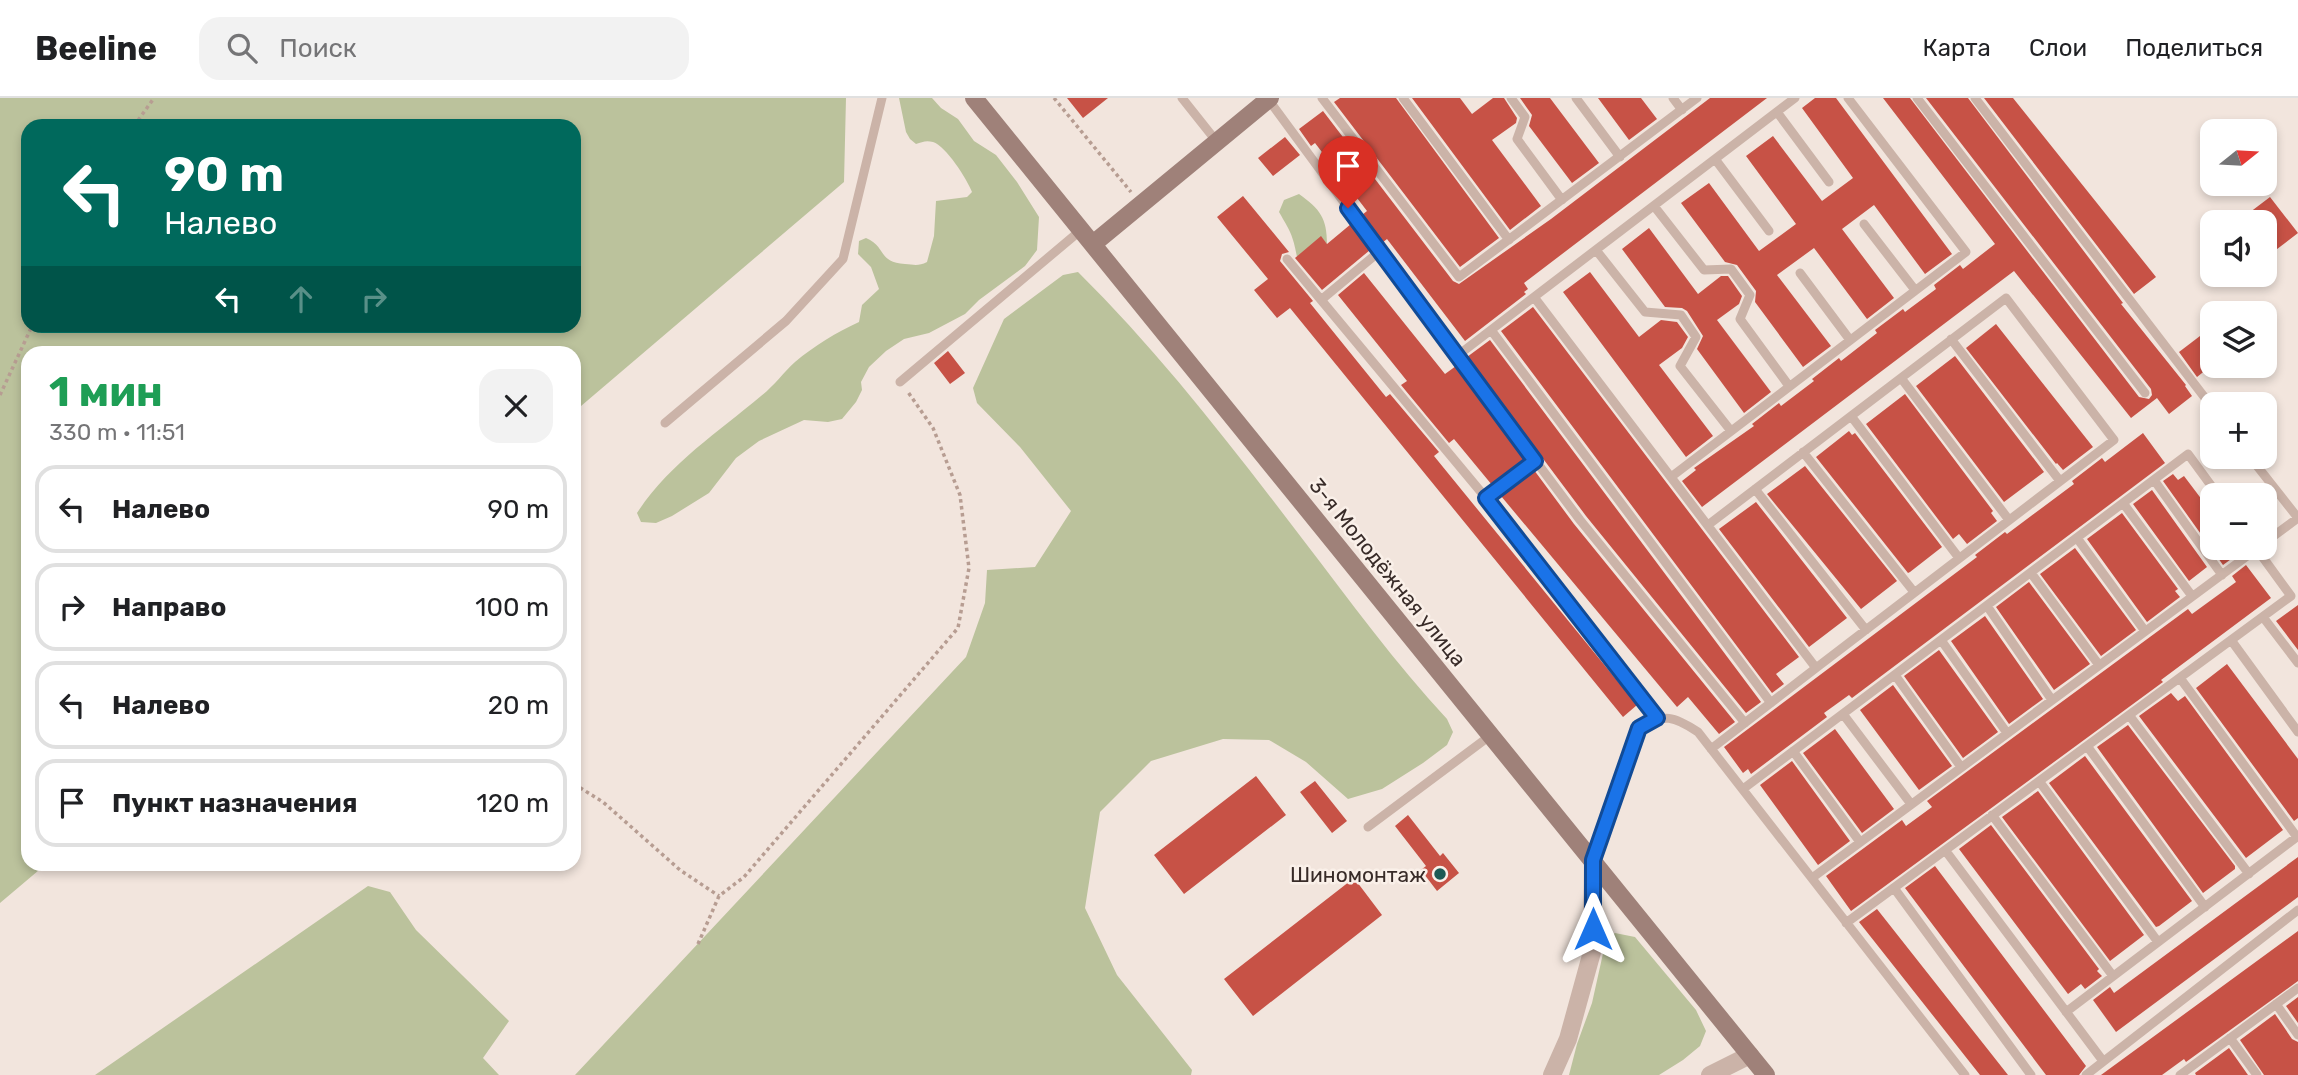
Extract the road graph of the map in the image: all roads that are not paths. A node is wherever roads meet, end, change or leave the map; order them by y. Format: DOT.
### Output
graph roads {
  1 [pos="882,98"];
  2 [pos="974,98"];
  3 [pos="1182,98"];
  4 [pos="1322,98"];
  5 [pos="1403,98"];
  6 [pos="1511,98"];
  7 [pos="1576,98"];
  8 [pos="1673,98"];
  9 [pos="1697,98"];
  10 [pos="1795,98"];
  11 [pos="1848,98"];
  12 [pos="1917,98"];
  13 [pos="1975,98"];
  14 [pos="1269,99"];
  15 [pos="1682,110"];
  16 [pos="1777,112"];
  17 [pos="1217,142"];
  18 [pos="1620,157"];
  19 [pos="1715,159"];
  20 [pos="1829,182"];
  21 [pos="1562,200"];
  22 [pos="1654,206"];
  23 [pos="1864,225"];
  24 [pos="1769,231"];
  25 [pos="1087,237"];
  26 [pos="1509,240"];
  27 [pos="1596,250"];
  28 [pos="1380,251"];
  29 [pos="1287,259"];
  30 [pos="1800,273"];
  31 [pos="1915,290"];
  32 [pos="1534,297"];
  33 [pos="1321,300"];
  34 [pos="1491,330"];
  35 [pos="1850,340"];
  36 [pos="1951,340"];
  37 [pos="1457,356"];
  38 [pos="1901,378"];
  39 [pos="900,382"];
  40 [pos="1789,386"];
  41 [pos="2200,392"];
  42 [pos="2146,393"];
  43 [pos="1851,416"];
  44 [pos="665,423"];
  45 [pos="1731,431"];
  46 [pos="1803,452"];
  47 [pos="1535,461"];
  48 [pos="2259,469"];
  49 [pos="1671,477"];
  50 [pos="2154,480"];
  51 [pos="2060,481"];
  52 [pos="2209,483"];
  53 [pos="2270,483"];
  54 [pos="1755,489"];
  55 [pos="2277,492"];
  56 [pos="1486,498"];
  57 [pos="2123,503"];
  58 [pos="2009,520"];
  59 [pos="1707,525"];
  60 [pos="2277,534"];
  61 [pos="2077,538"];
  62 [pos="1959,558"];
  63 [pos="2241,560"];
  64 [pos="2266,560"];
  65 [pos="2031,573"];
  66 [pos="2221,575"];
  67 [pos="1914,593"];
  68 [pos="2192,596"];
  69 [pos="1987,606"];
  70 [pos="2263,617"];
  71 [pos="1866,630"];
  72 [pos="2145,631"];
  73 [pos="1941,640"];
  74 [pos="2231,640"];
  75 [pos="2298,663"];
  76 [pos="2099,665"];
  77 [pos="1816,667"];
  78 [pos="1895,675"];
  79 [pos="2180,678"];
  80 [pos="2052,700"];
  81 [pos="1770,703"];
  82 [pos="1843,714"];
  83 [pos="2129,715"];
  84 [pos="1657,718"];
  85 [pos="1745,723"];
  86 [pos="2298,732"];
  87 [pos="2007,733"];
  88 [pos="1491,735"];
  89 [pos="2087,746"];
  90 [pos="1711,749"];
  91 [pos="1793,751"];
  92 [pos="1961,767"];
  93 [pos="2039,781"];
  94 [pos="1743,789"];
  95 [pos="1911,804"];
  96 [pos="1992,816"];
  97 [pos="1368,827"];
  98 [pos="2298,837"];
  99 [pos="1860,842"];
  100 [pos="1945,850"];
  101 [pos="1593,860"];
  102 [pos="2249,874"];
  103 [pos="1812,878"];
  104 [pos="1894,888"];
  105 [pos="2205,907"];
  106 [pos="2298,910"];
  107 [pos="1846,923"];
  108 [pos="2158,942"];
  109 [pos="2113,976"];
  110 [pos="2298,988"];
  111 [pos="2276,1004"];
  112 [pos="2066,1012"];
  113 [pos="2298,1035"];
  114 [pos="2230,1038"];
  115 [pos="1751,1055"];
  116 [pos="2103,1061"];
  117 [pos="1552,1075"];
  118 [pos="1710,1075"];
  119 [pos="1766,1075"];
  120 [pos="1965,1075"];
  121 [pos="2032,1075"];
  122 [pos="2086,1075"];
  123 [pos="2181,1075"];
  124 [pos="2257,1075"];
  1 -- 44 [label="lane"];
  2 -- 25 [label="main road, 3-я Молодёжная улица"];
  3 -- 17 [label="lane"];
  4 -- 26 [label="lane"];
  5 -- 26 [label="lane"];
  6 -- 21 [label="lane"];
  7 -- 18 [label="lane"];
  8 -- 15 [label="lane"];
  9 -- 15 [label="lane"];
  10 -- 16 [label="lane"];
  11 -- 31 [label="lane"];
  12 -- 42 [label="lane"];
  13 -- 41 [label="lane"];
  14 -- 17 [label="main road"];
  14 -- 28 [label="lane"];
  15 -- 18 [label="lane"];
  16 -- 19 [label="lane"];
  16 -- 20 [label="lane"];
  17 -- 25 [label="main road"];
  18 -- 21 [label="lane"];
  19 -- 22 [label="lane"];
  19 -- 24 [label="lane"];
  21 -- 26 [label="lane"];
  22 -- 27 [label="lane"];
  22 -- 40 [label="lane"];
  23 -- 31 [label="lane"];
  25 -- 39 [label="lane"];
  25 -- 88 [label="main road, 3-я Молодёжная улица"];
  27 -- 32 [label="lane"];
  27 -- 45 [label="lane"];
  28 -- 33 [label="lane"];
  28 -- 37 [label="lane"];
  29 -- 33 [label="lane"];
  30 -- 35 [label="lane"];
  31 -- 35 [label="lane"];
  32 -- 34 [label="lane"];
  32 -- 49 [label="lane"];
  33 -- 56 [label="lane"];
  34 -- 37 [label="lane"];
  34 -- 81 [label="lane"];
  35 -- 40 [label="lane"];
  36 -- 38 [label="lane"];
  36 -- 51 [label="lane"];
  36 -- 51 [label="lane"];
  37 -- 47 [label="lane"];
  38 -- 43 [label="lane"];
  38 -- 58 [label="lane"];
  40 -- 45 [label="lane"];
  43 -- 46 [label="lane"];
  43 -- 62 [label="lane"];
  45 -- 49 [label="lane"];
  46 -- 54 [label="lane"];
  46 -- 67 [label="lane"];
  47 -- 56 [label="lane"];
  47 -- 85 [label="lane"];
  48 -- 53 [label="lane"];
  49 -- 59 [label="lane"];
  50 -- 52 [label="lane"];
  50 -- 57 [label="lane"];
  50 -- 66 [label="lane"];
  51 -- 58 [label="lane"];
  54 -- 59 [label="lane"];
  54 -- 71 [label="lane"];
  55 -- 60 [label="lane"];
  56 -- 84 [label="lane"];
  57 -- 61 [label="lane"];
  57 -- 68 [label="lane"];
  58 -- 62 [label="lane"];
  59 -- 77 [label="lane"];
  61 -- 65 [label="lane"];
  61 -- 72 [label="lane"];
  62 -- 67 [label="lane"];
  63 -- 66 [label="lane"];
  64 -- 70 [label="lane"];
  65 -- 69 [label="lane"];
  65 -- 76 [label="lane"];
  66 -- 68 [label="lane"];
  67 -- 71 [label="lane"];
  68 -- 72 [label="lane"];
  69 -- 73 [label="lane"];
  69 -- 80 [label="lane"];
  70 -- 74 [label="lane"];
  70 -- 75 [label="lane"];
  71 -- 77 [label="lane"];
  72 -- 76 [label="lane"];
  73 -- 78 [label="lane"];
  73 -- 87 [label="lane"];
  74 -- 79 [label="lane"];
  74 -- 86 [label="lane"];
  76 -- 80 [label="lane"];
  77 -- 81 [label="lane"];
  78 -- 82 [label="lane"];
  78 -- 92 [label="lane"];
  79 -- 83 [label="lane"];
  79 -- 98 [label="lane"];
  80 -- 87 [label="lane"];
  81 -- 85 [label="lane"];
  82 -- 91 [label="lane"];
  82 -- 95 [label="lane"];
  83 -- 89 [label="lane"];
  83 -- 102 [label="lane"];
  84 -- 90 [label="lane"];
  84 -- 101 [label="lane"];
  85 -- 90 [label="lane"];
  87 -- 92 [label="lane"];
  88 -- 97 [label="lane"];
  88 -- 101 [label="main road, 3-я Молодёжная улица"];
  89 -- 93 [label="lane"];
  89 -- 105 [label="lane"];
  90 -- 94 [label="lane"];
  91 -- 94 [label="lane"];
  91 -- 99 [label="lane"];
  92 -- 95 [label="lane"];
  93 -- 96 [label="lane"];
  93 -- 108 [label="lane"];
  94 -- 103 [label="lane"];
  95 -- 99 [label="lane"];
  96 -- 100 [label="lane"];
  96 -- 109 [label="lane"];
  98 -- 102 [label="lane"];
  99 -- 103 [label="lane"];
  100 -- 104 [label="lane"];
  100 -- 112 [label="lane"];
  101 -- 115 [label="main road, 3-я Молодёжная улица"];
  101 -- 117 [label="street"];
  102 -- 105 [label="lane"];
  103 -- 107 [label="lane"];
  104 -- 107 [label="lane"];
  104 -- 121 [label="lane"];
  105 -- 108 [label="lane"];
  106 -- 116 [label="lane"];
  107 -- 120 [label="lane"];
  108 -- 109 [label="lane"];
  109 -- 112 [label="lane"];
  110 -- 111 [label="lane"];
  111 -- 113 [label="lane"];
  111 -- 114 [label="lane"];
  112 -- 116 [label="lane"];
  114 -- 123 [label="lane"];
  114 -- 124 [label="lane"];
  115 -- 118 [label="street"];
  115 -- 119 [label="main road, 3-я Молодёжная улица"];
  116 -- 122 [label="lane"];
}
